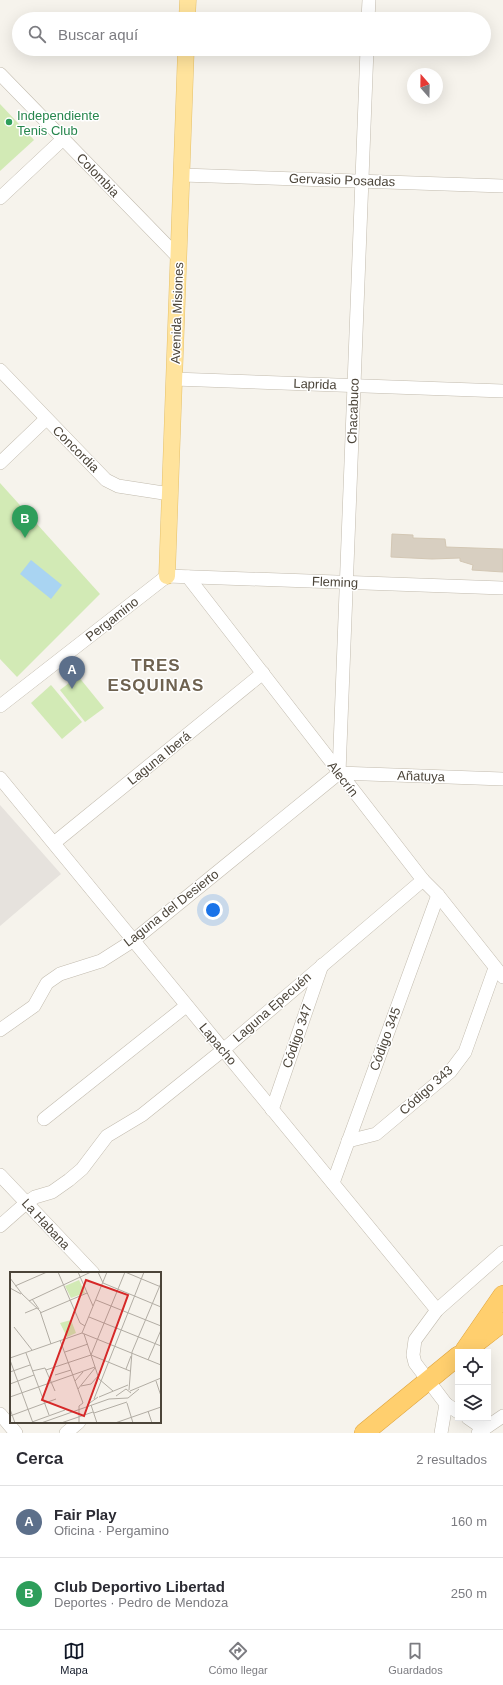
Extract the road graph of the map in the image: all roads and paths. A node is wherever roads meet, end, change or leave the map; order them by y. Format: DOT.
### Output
graph roads {
  1 [pos="188,0"];
  2 [pos="369,0"];
  3 [pos="187,12"];
  4 [pos="368,12"];
  5 [pos="186,56"];
  6 [pos="367,56"];
  7 [pos="0,74"];
  8 [pos="63,139"];
  9 [pos="182,175"];
  10 [pos="362,181"];
  11 [pos="503,186"];
  12 [pos="0,198"];
  13 [pos="179,258"];
  14 [pos="0,370"];
  15 [pos="174,379"];
  16 [pos="354,386"];
  17 [pos="503,391"];
  18 [pos="46,419"];
  19 [pos="0,463"];
  20 [pos="170,494"];
  21 [pos="167,576"];
  22 [pos="188,577"];
  23 [pos="346,583"];
  24 [pos="503,588"];
  25 [pos="263,672"];
  26 [pos="0,706"];
  27 [pos="339,773"];
  28 [pos="0,778"];
  29 [pos="503,779"];
  30 [pos="54,843"];
  31 [pos="423,880"];
  32 [pos="438,895"];
  33 [pos="134,940"];
  34 [pos="323,963"];
  35 [pos="499,972"];
  36 [pos="186,1006"];
  37 [pos="0,1030"];
  38 [pos="223,1050"];
  39 [pos="272,1110"];
  40 [pos="44,1119"];
  41 [pos="348,1140"];
  42 [pos="0,1175"];
  43 [pos="333,1183"];
  44 [pos="26,1203"];
  45 [pos="0,1226"];
  46 [pos="503,1252"];
  47 [pos="92,1272"];
  48 [pos="503,1295"];
  49 [pos="437,1310"];
  50 [pos="503,1322"];
  51 [pos="465,1349"];
  52 [pos="467,1349"];
  53 [pos="455,1358"];
  54 [pos="428,1379"];
  55 [pos="446,1404"];
  56 [pos="455,1410"];
  57 [pos="0,1414"];
  58 [pos="503,1416"];
  59 [pos="471,1421"];
  60 [pos="78,1423"];
  61 [pos="481,1431"];
  62 [pos="16,1433"];
  63 [pos="66,1433"];
  64 [pos="364,1433"];
  65 [pos="441,1433"];
  1 -- 3 [label="main road"];
  2 -- 4 [label="street"];
  5 -- 9 [label="main road, Avenida Misiones"];
  6 -- 10 [label="street, Chacabuco"];
  7 -- 8 [label="street, Colombia"];
  8 -- 12 [label="street"];
  8 -- 13 [label="street, Colombia"];
  9 -- 10 [label="street, Gervasio Posadas"];
  9 -- 13 [label="main road, Avenida Misiones"];
  10 -- 11 [label="street, Gervasio Posadas"];
  10 -- 16 [label="street, Chacabuco"];
  13 -- 15 [label="main road, Avenida Misiones"];
  14 -- 18 [label="street, Concordia"];
  15 -- 16 [label="street, Laprida"];
  15 -- 20 [label="main road, Avenida Misiones"];
  16 -- 17 [label="street, Laprida"];
  16 -- 23 [label="street, Chacabuco"];
  18 -- 19 [label="street"];
  18 -- 20 [label="street, Concordia"];
  20 -- 21 [label="main road, Avenida Misiones"];
  21 -- 22 [label="street, Fleming"];
  21 -- 26 [label="street, Pergamino"];
  22 -- 23 [label="street, Fleming"];
  22 -- 25 [label="street, Alecrín"];
  23 -- 24 [label="street, Fleming"];
  23 -- 27 [label="street, Chacabuco"];
  25 -- 27 [label="street, Alecrín"];
  25 -- 30 [label="street, Laguna Iberá"];
  27 -- 29 [label="street, Añatuya"];
  27 -- 31 [label="street, Alecrín"];
  27 -- 33 [label="street, Laguna del Desierto"];
  28 -- 30 [label="street, Lapacho"];
  30 -- 33 [label="street, Lapacho"];
  31 -- 32 [label="street, Alecrín"];
  31 -- 34 [label="street, Laguna Epecuén"];
  32 -- 35 [label="street, Alecrín"];
  32 -- 41 [label="street, Código 345"];
  33 -- 36 [label="street, Lapacho"];
  33 -- 37 [label="street, Laguna del Desierto"];
  34 -- 38 [label="street, Laguna Epecuén"];
  34 -- 39 [label="street, Código 347"];
  35 -- 41 [label="street, Código 343"];
  36 -- 38 [label="street, Lapacho"];
  36 -- 40 [label="street"];
  38 -- 39 [label="street, Lapacho"];
  38 -- 44 [label="street, Laguna Epecuén"];
  39 -- 43 [label="street, Lapacho"];
  41 -- 43 [label="street, Código 345"];
  42 -- 44 [label="street, La Habana"];
  43 -- 49 [label="street, Lapacho"];
  44 -- 45 [label="street, Laguna Epecuén"];
  44 -- 47 [label="street, La Habana"];
  46 -- 49 [label="street"];
  48 -- 51 [label="highway"];
  49 -- 54 [label="street"];
  50 -- 52 [label="highway"];
  53 -- 54 [label="highway"];
  54 -- 55 [label="street"];
  54 -- 64 [label="highway"];
  55 -- 56 [label="street"];
  55 -- 65 [label="street"];
  57 -- 62 [label="street"];
  58 -- 61 [label="street"];
  59 -- 61 [label="street"];
  60 -- 63 [label="street"];
}
